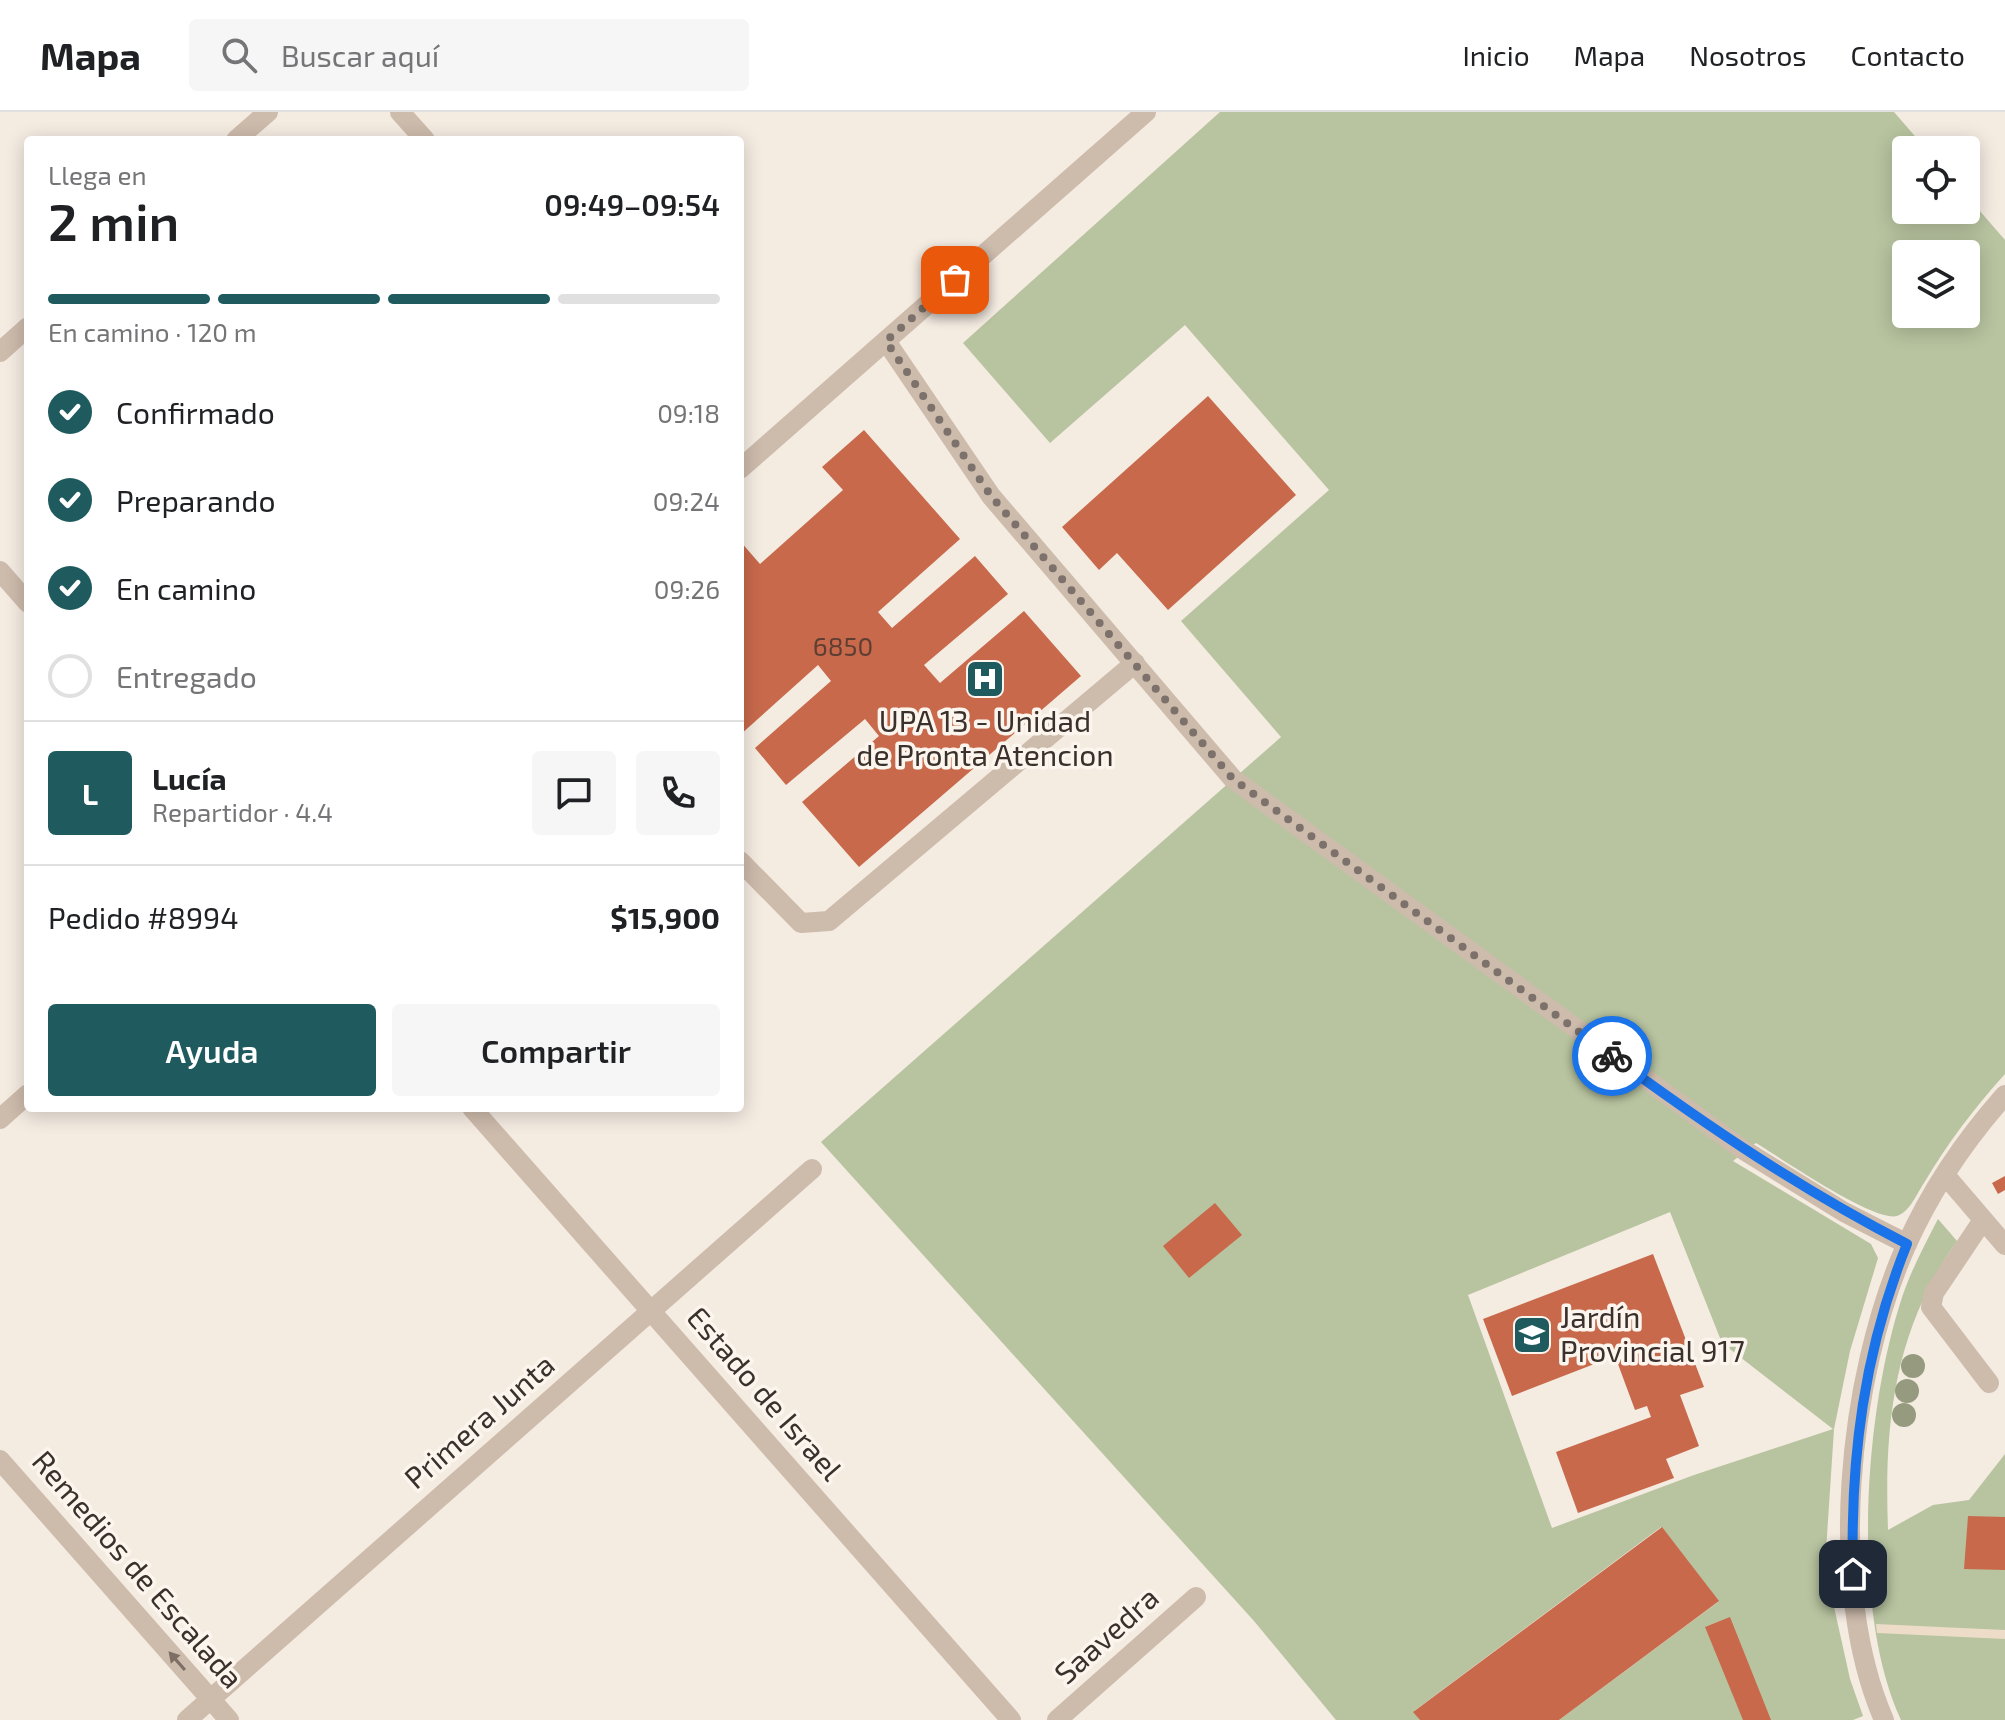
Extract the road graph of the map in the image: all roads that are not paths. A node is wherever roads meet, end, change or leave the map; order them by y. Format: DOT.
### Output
graph roads {
  1 [pos="268,112"];
  2 [pos="400,112"];
  3 [pos="1138,115"];
  4 [pos="241,136"];
  5 [pos="421,136"];
  6 [pos="24,331"];
  7 [pos="886,341"];
  8 [pos="0,352"];
  9 [pos="744,465"];
  10 [pos="0,571"];
  11 [pos="24,598"];
  12 [pos="1135,663"];
  13 [pos="744,865"];
  14 [pos="2005,1095"];
  15 [pos="24,1098"];
  16 [pos="476,1112"];
  17 [pos="0,1119"];
  18 [pos="812,1169"];
  19 [pos="1945,1175"];
  20 [pos="1983,1220"];
  21 [pos="1907,1244"];
  22 [pos="2005,1245"];
  23 [pos="651,1311"];
  24 [pos="1989,1383"];
  25 [pos="0,1460"];
  26 [pos="1196,1597"];
  27 [pos="211,1699"];
  28 [pos="187,1720"];
  29 [pos="229,1720"];
  30 [pos="1011,1720"];
  31 [pos="1057,1720"];
  32 [pos="1884,1720"];
  1 -- 4 [label="street"];
  2 -- 5 [label="street"];
  3 -- 7 [label="street"];
  6 -- 8 [label="street"];
  7 -- 9 [label="street"];
  7 -- 12 [label="street"];
  10 -- 11 [label="street"];
  12 -- 13 [label="street"];
  12 -- 21 [label="street"];
  14 -- 19 [label="street"];
  15 -- 17 [label="street"];
  16 -- 23 [label="street, Estado de Israel"];
  18 -- 23 [label="street, Primera Junta"];
  19 -- 20 [label="street"];
  19 -- 21 [label="street"];
  20 -- 22 [label="street"];
  20 -- 24 [label="street"];
  21 -- 32 [label="street"];
  23 -- 27 [label="street, Primera Junta"];
  23 -- 30 [label="street, Estado de Israel"];
  27 -- 25 [label="street, Remedios de Escalada, one-way"];
  26 -- 31 [label="street, Saavedra"];
  27 -- 28 [label="street, Primera Junta"];
  27 -- 29 [label="street, Remedios de Escalada"];
}
